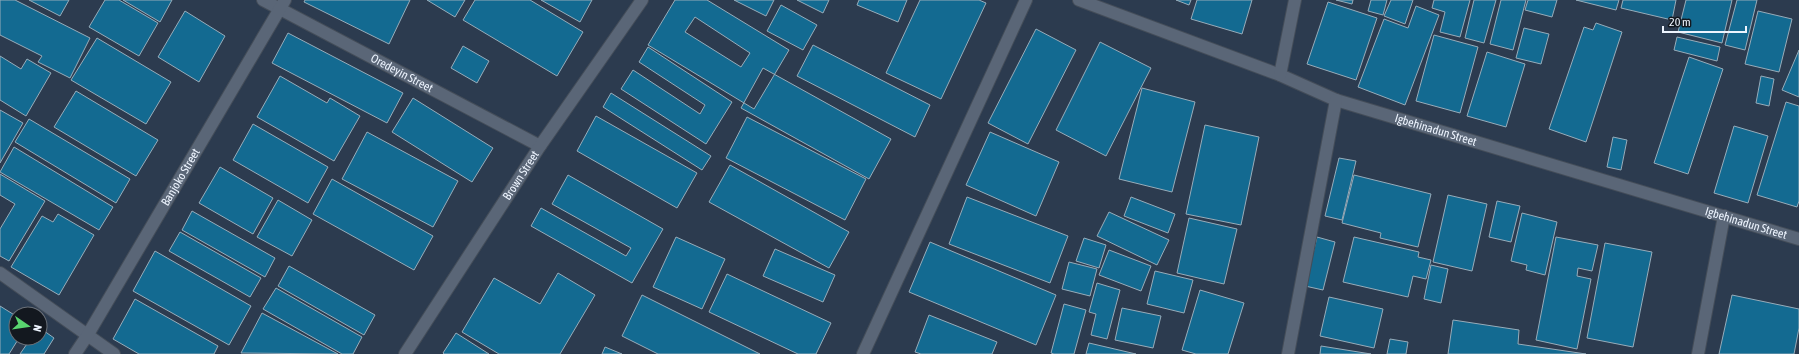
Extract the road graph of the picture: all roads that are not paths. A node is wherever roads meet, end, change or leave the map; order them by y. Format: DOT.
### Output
graph roads {
  1 [pos="263,0"];
  2 [pos="642,0"];
  3 [pos="1026,0"];
  4 [pos="1079,0"];
  5 [pos="1295,0"];
  6 [pos="283,4"];
  7 [pos="1280,75"];
  8 [pos="1336,100"];
  9 [pos="540,146"];
  10 [pos="1724,216"];
  11 [pos="1799,239"];
  12 [pos="0,273"];
  13 [pos="87,336"];
  14 [pos="75,354"];
  15 [pos="114,354"];
  16 [pos="405,354"];
  17 [pos="863,354"];
  18 [pos="1288,354"];
  19 [pos="1698,354"];
  1 -- 6 [label="street, Oredeyin Street"];
  2 -- 9 [label="street, Brown Street"];
  3 -- 17 [label="street"];
  4 -- 7 [label="street, Igbehinadun Street"];
  5 -- 7 [label="street"];
  6 -- 9 [label="street, Oredeyin Street"];
  6 -- 13 [label="street, Banjoko Street"];
  7 -- 8 [label="street, Igbehinadun Street"];
  8 -- 10 [label="street, Igbehinadun Street"];
  8 -- 18 [label="street"];
  9 -- 16 [label="street, Brown Street"];
  10 -- 11 [label="street, Igbehinadun Street"];
  10 -- 19 [label="street"];
  12 -- 13 [label="street"];
  13 -- 14 [label="street, Banjoko Street"];
  13 -- 15 [label="street"];
}
